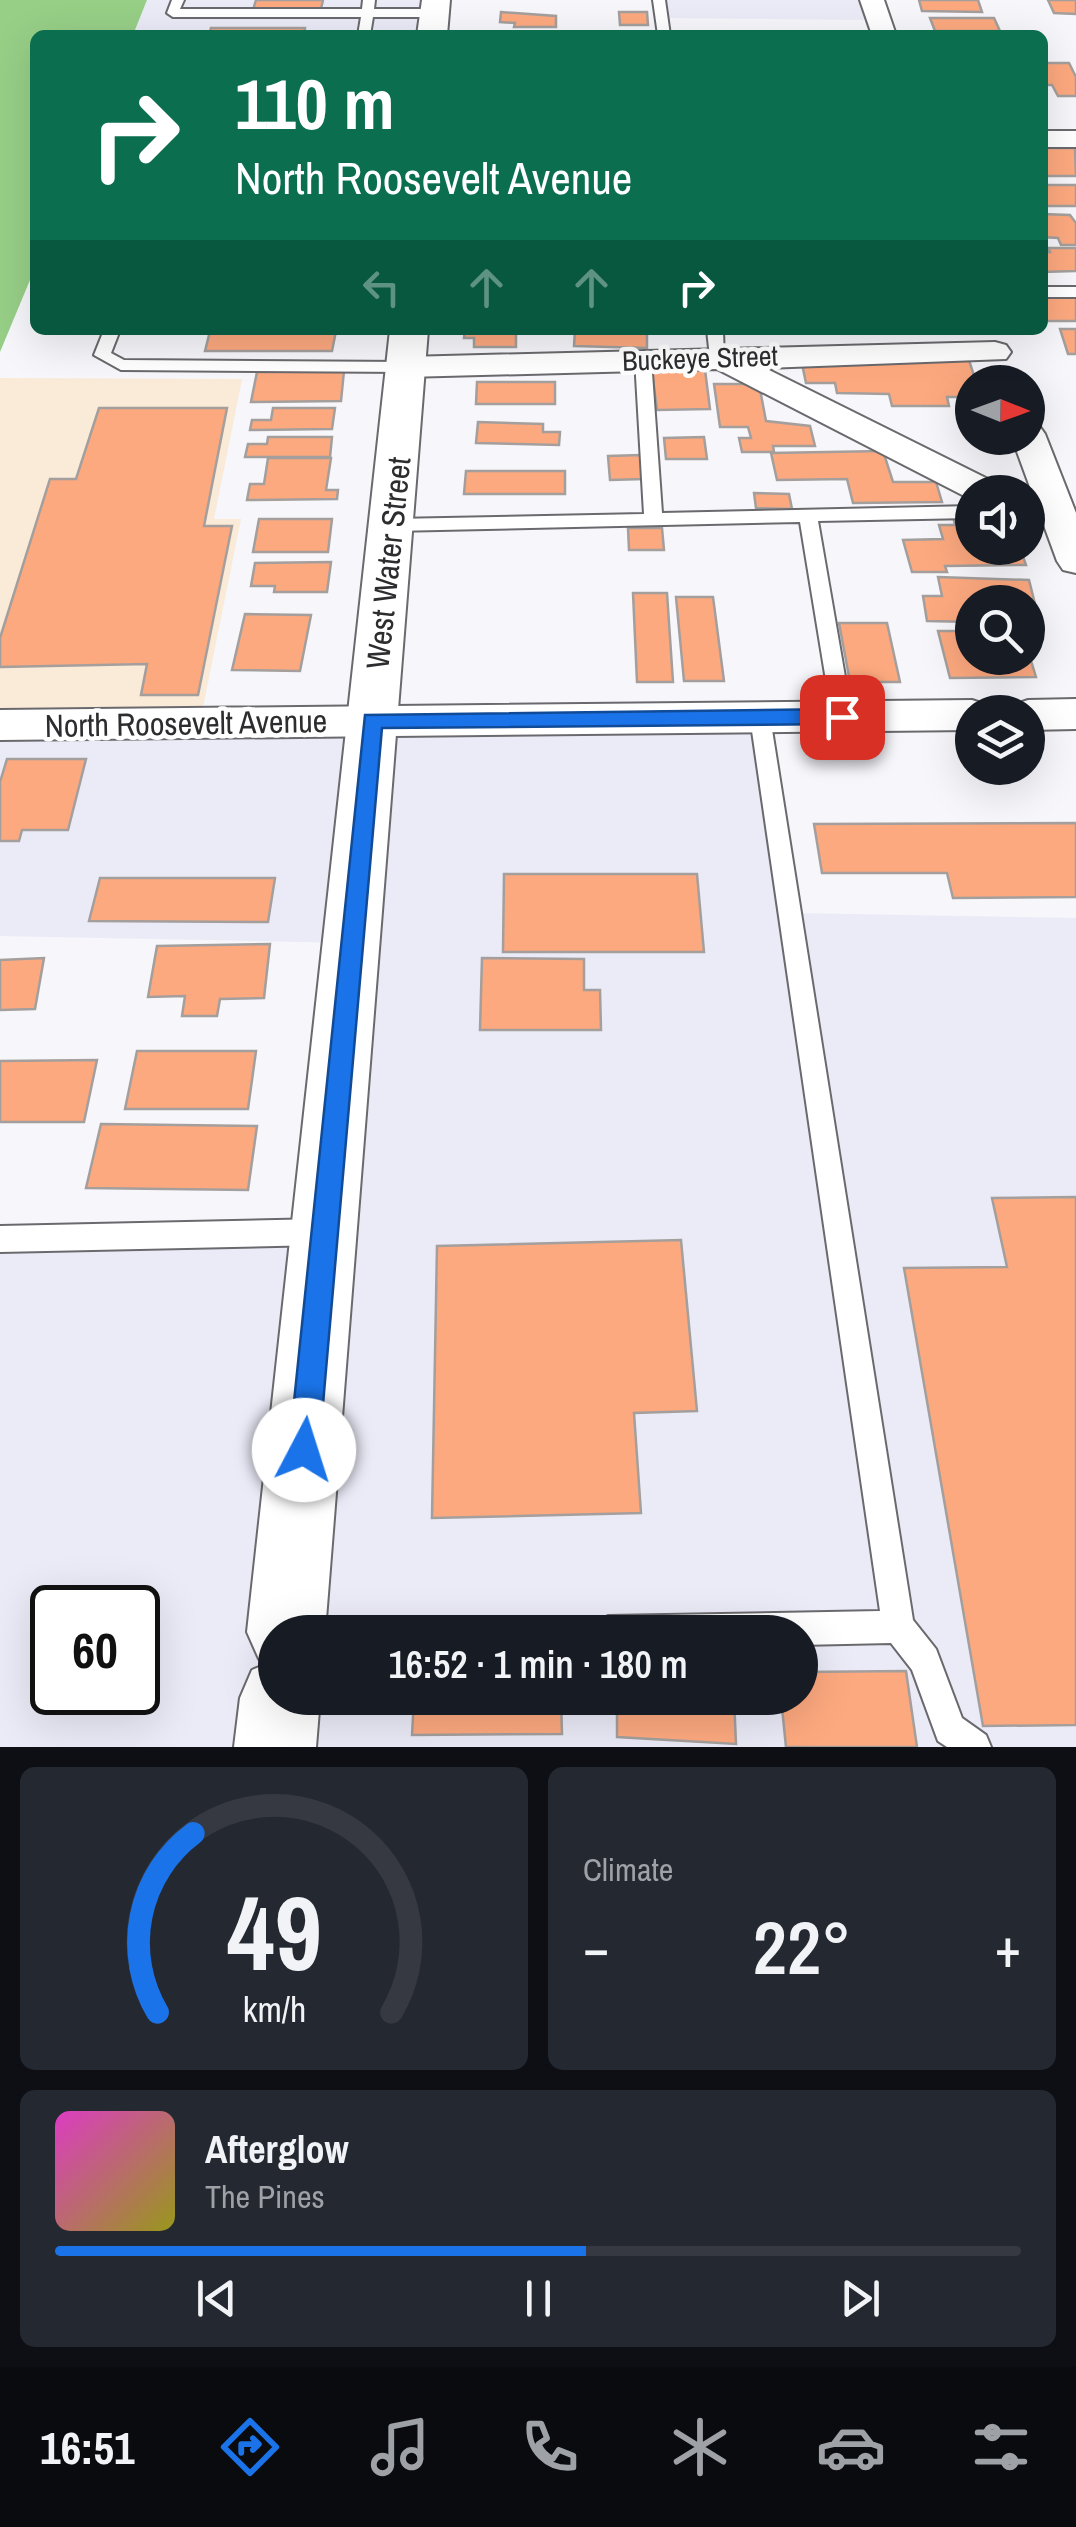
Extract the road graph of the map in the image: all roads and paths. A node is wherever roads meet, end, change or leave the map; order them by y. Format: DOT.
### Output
graph roads {
  1 [pos="178,0"];
  2 [pos="659,0"];
  3 [pos="872,0"];
  4 [pos="368,7"];
  5 [pos="434,16"];
  6 [pos="663,30"];
  7 [pos="882,30"];
  8 [pos="1048,139"];
  9 [pos="1076,139"];
  10 [pos="1048,292"];
  11 [pos="1076,292"];
  12 [pos="110,335"];
  13 [pos="685,335"];
  14 [pos="991,341"];
  15 [pos="716,344"];
  16 [pos="408,348"];
  17 [pos="643,359"];
  18 [pos="1000,365"];
  19 [pos="1036,455"];
  20 [pos="955,475"];
  21 [pos="1053,499"];
  22 [pos="955,512"];
  23 [pos="808,516"];
  24 [pos="654,519"];
  25 [pos="392,525"];
  26 [pos="1076,561"];
  27 [pos="1076,714"];
  28 [pos="955,715"];
  29 [pos="1045,715"];
  30 [pos="760,717"];
  31 [pos="842,717"];
  32 [pos="372,720"];
  33 [pos="0,725"];
  34 [pos="324,1232"];
  35 [pos="0,1240"];
  36 [pos="288,1615"];
  37 [pos="898,1627"];
  38 [pos="818,1628"];
  39 [pos="279,1715"];
  40 [pos="276,1747"];
  41 [pos="974,1747"];
  1 -- 4 [label="lane"];
  2 -- 6 [label="lane"];
  3 -- 7 [label="street"];
  4 -- 5 [label="lane"];
  8 -- 9 [label="street"];
  10 -- 11 [label="lane"];
  12 -- 16 [label="lane"];
  13 -- 15 [label="street"];
  14 -- 15 [label="street, Buckeye Street"];
  14 -- 18 [label="street"];
  15 -- 17 [label="street, Buckeye Street"];
  15 -- 20 [label="street"];
  16 -- 17 [label="street, Buckeye Street"];
  16 -- 25 [label="main road, West Water Street"];
  17 -- 24 [label="lane"];
  19 -- 21 [label="street"];
  21 -- 26 [label="street"];
  22 -- 23 [label="lane"];
  23 -- 24 [label="lane"];
  23 -- 31 [label="lane"];
  24 -- 25 [label="lane"];
  25 -- 32 [label="main road, West Water Street"];
  27 -- 29 [label="street"];
  28 -- 31 [label="street, North Roosevelt Avenue"];
  30 -- 31 [label="street, North Roosevelt Avenue"];
  30 -- 32 [label="street, North Roosevelt Avenue"];
  30 -- 37 [label="lane"];
  32 -- 33 [label="street, North Roosevelt Avenue"];
  32 -- 34 [label="main road, West Water Street"];
  34 -- 35 [label="lane"];
  34 -- 36 [label="main road, West Water Street"];
  37 -- 38 [label="lane"];
  37 -- 41 [label="lane"];
  39 -- 40 [label="main road"];
}
